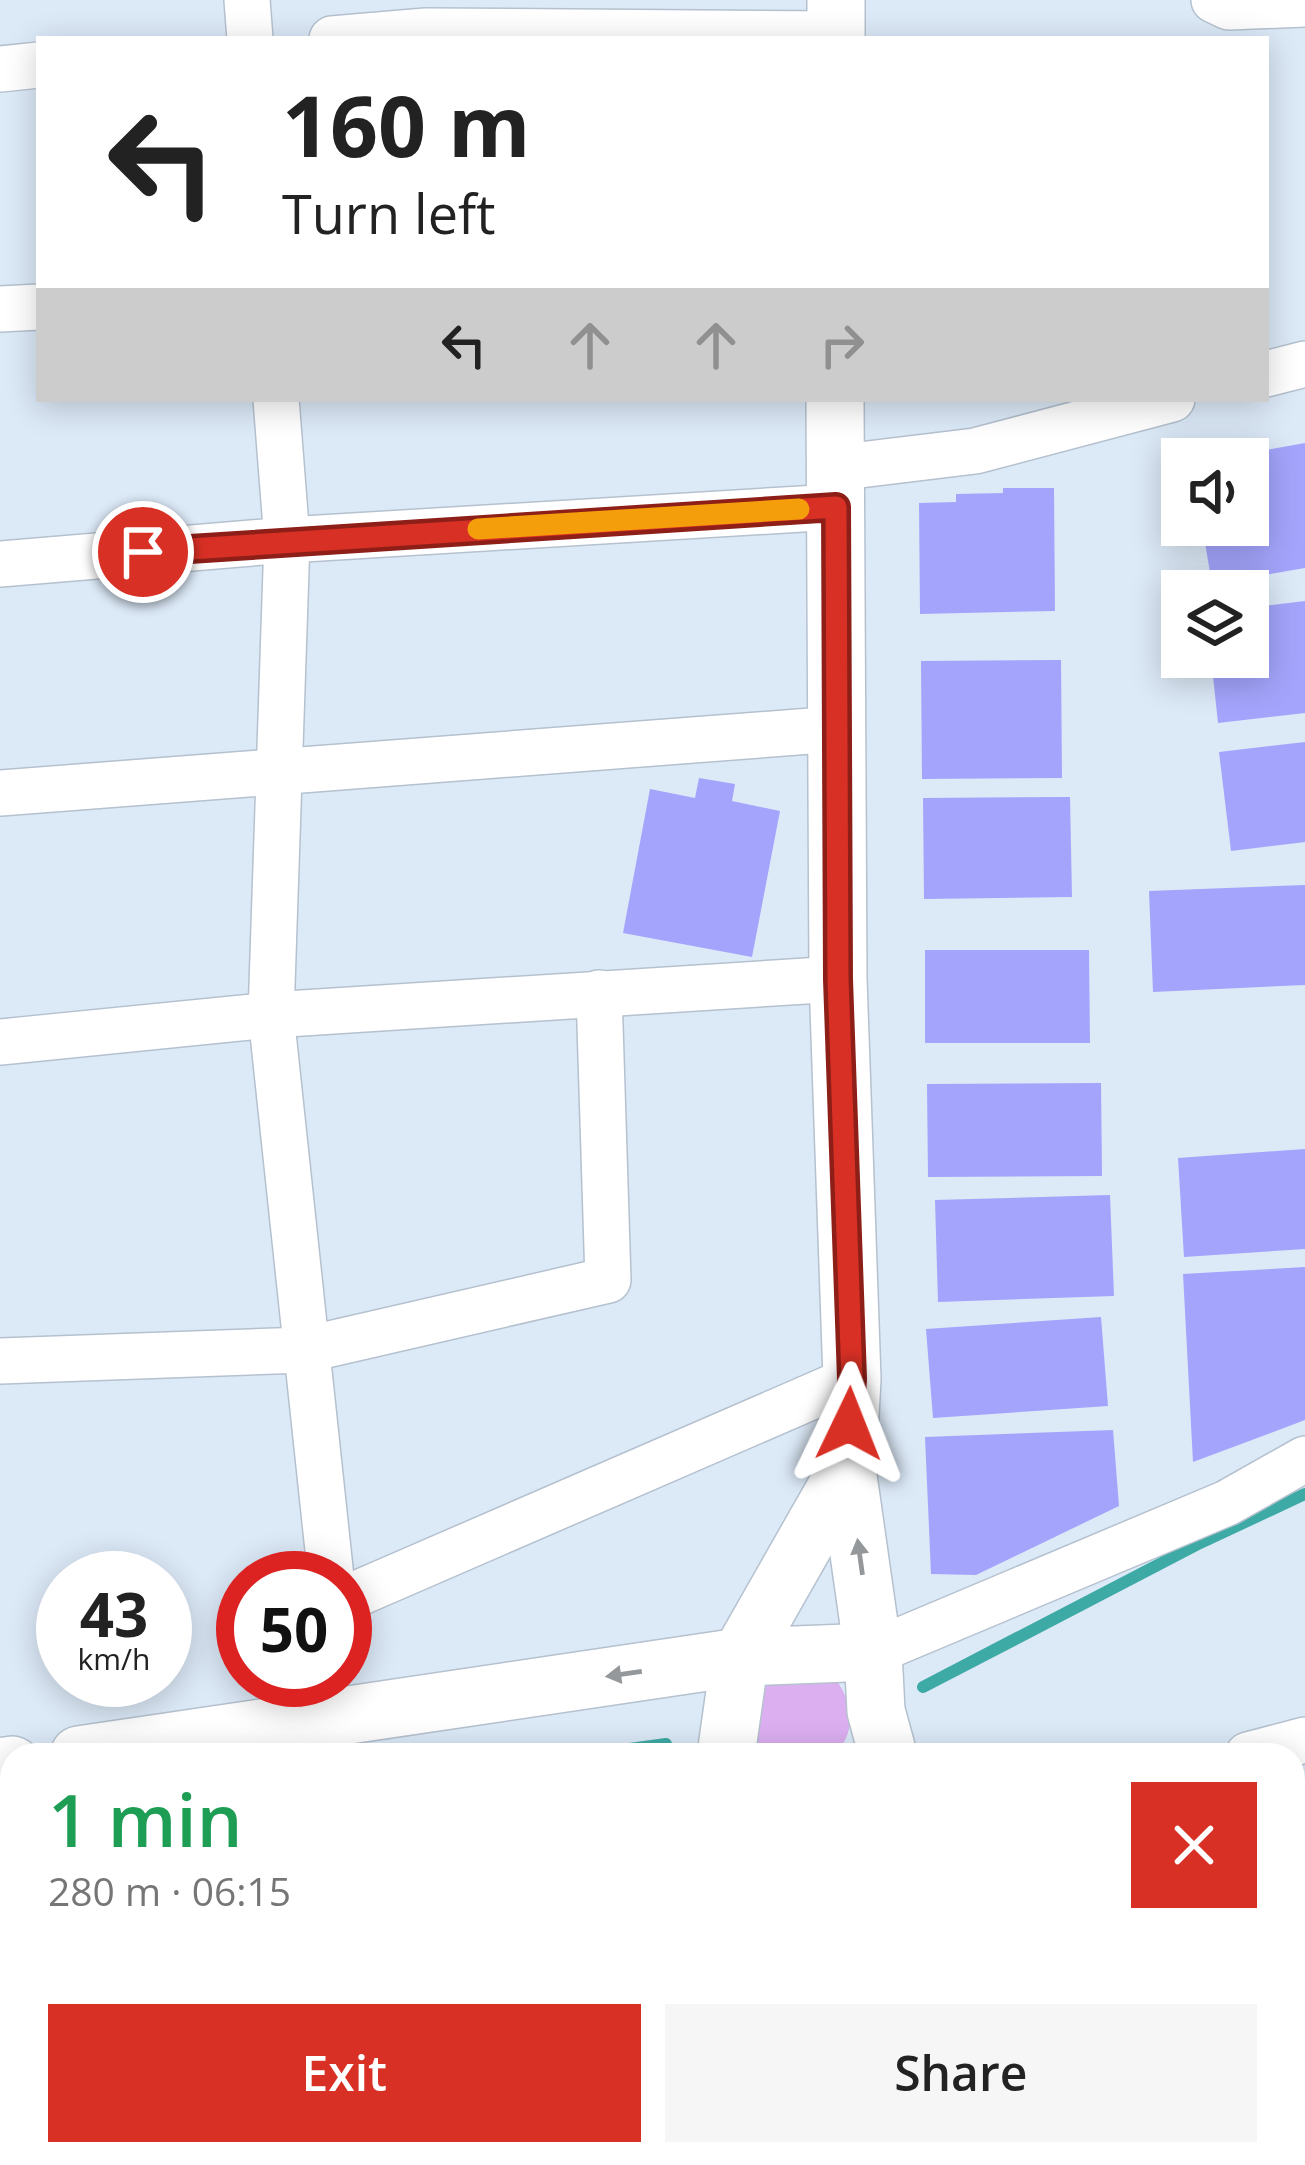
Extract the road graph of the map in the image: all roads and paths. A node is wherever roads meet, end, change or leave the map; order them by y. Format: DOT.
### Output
graph roads {
  1 [pos="248,0"];
  2 [pos="1214,0"];
  3 [pos="1305,4"];
  4 [pos="425,15"];
  5 [pos="836,24"];
  6 [pos="250,36"];
  7 [pos="344,36"];
  8 [pos="36,65"];
  9 [pos="0,69"];
  10 [pos="36,307"];
  11 [pos="0,309"];
  12 [pos="1305,364"];
  13 [pos="1269,373"];
  14 [pos="276,402"];
  15 [pos="835,402"];
  16 [pos="1161,402"];
  17 [pos="836,488"];
  18 [pos="286,540"];
  19 [pos="0,564"];
  20 [pos="837,729"];
  21 [pos="279,772"];
  22 [pos="0,794"];
  23 [pos="838,979"];
  24 [pos="599,993"];
  25 [pos="271,1015"];
  26 [pos="0,1042"];
  27 [pos="304,1350"];
  28 [pos="0,1361"];
  29 [pos="852,1379"];
  30 [pos="1305,1459"];
  31 [pos="847,1469"];
  32 [pos="328,1551"];
  33 [pos="372,1587"];
  34 [pos="873,1652"];
  35 [pos="740,1657"];
  36 [pos="372,1694"];
  37 [pos="299,1707"];
  38 [pos="134,1743"];
  39 [pos="728,1743"];
  40 [pos="885,1743"];
  1 -- 6 [label="street"];
  2 -- 3 [label="street"];
  4 -- 5 [label="street"];
  4 -- 7 [label="street"];
  8 -- 9 [label="street"];
  10 -- 11 [label="street"];
  12 -- 13 [label="street"];
  14 -- 18 [label="street"];
  15 -- 17 [label="main road"];
  16 -- 17 [label="street"];
  17 -- 18 [label="street"];
  17 -- 20 [label="main road"];
  18 -- 19 [label="street"];
  18 -- 21 [label="street"];
  20 -- 21 [label="street"];
  20 -- 23 [label="main road"];
  21 -- 22 [label="street"];
  21 -- 25 [label="street"];
  23 -- 24 [label="street"];
  23 -- 29 [label="main road"];
  24 -- 25 [label="street"];
  24 -- 27 [label="street"];
  25 -- 26 [label="street"];
  25 -- 27 [label="street"];
  27 -- 28 [label="street"];
  27 -- 32 [label="street"];
  29 -- 31 [label="main road"];
  29 -- 33 [label="street"];
  30 -- 34 [label="street"];
  34 -- 31 [label="main road, one-way"];
  31 -- 35 [label="main road"];
  34 -- 35 [label="main road"];
  34 -- 40 [label="main road"];
  35 -- 36 [label="main road, one-way"];
  35 -- 39 [label="main road"];
  37 -- 38 [label="main road"];
}
